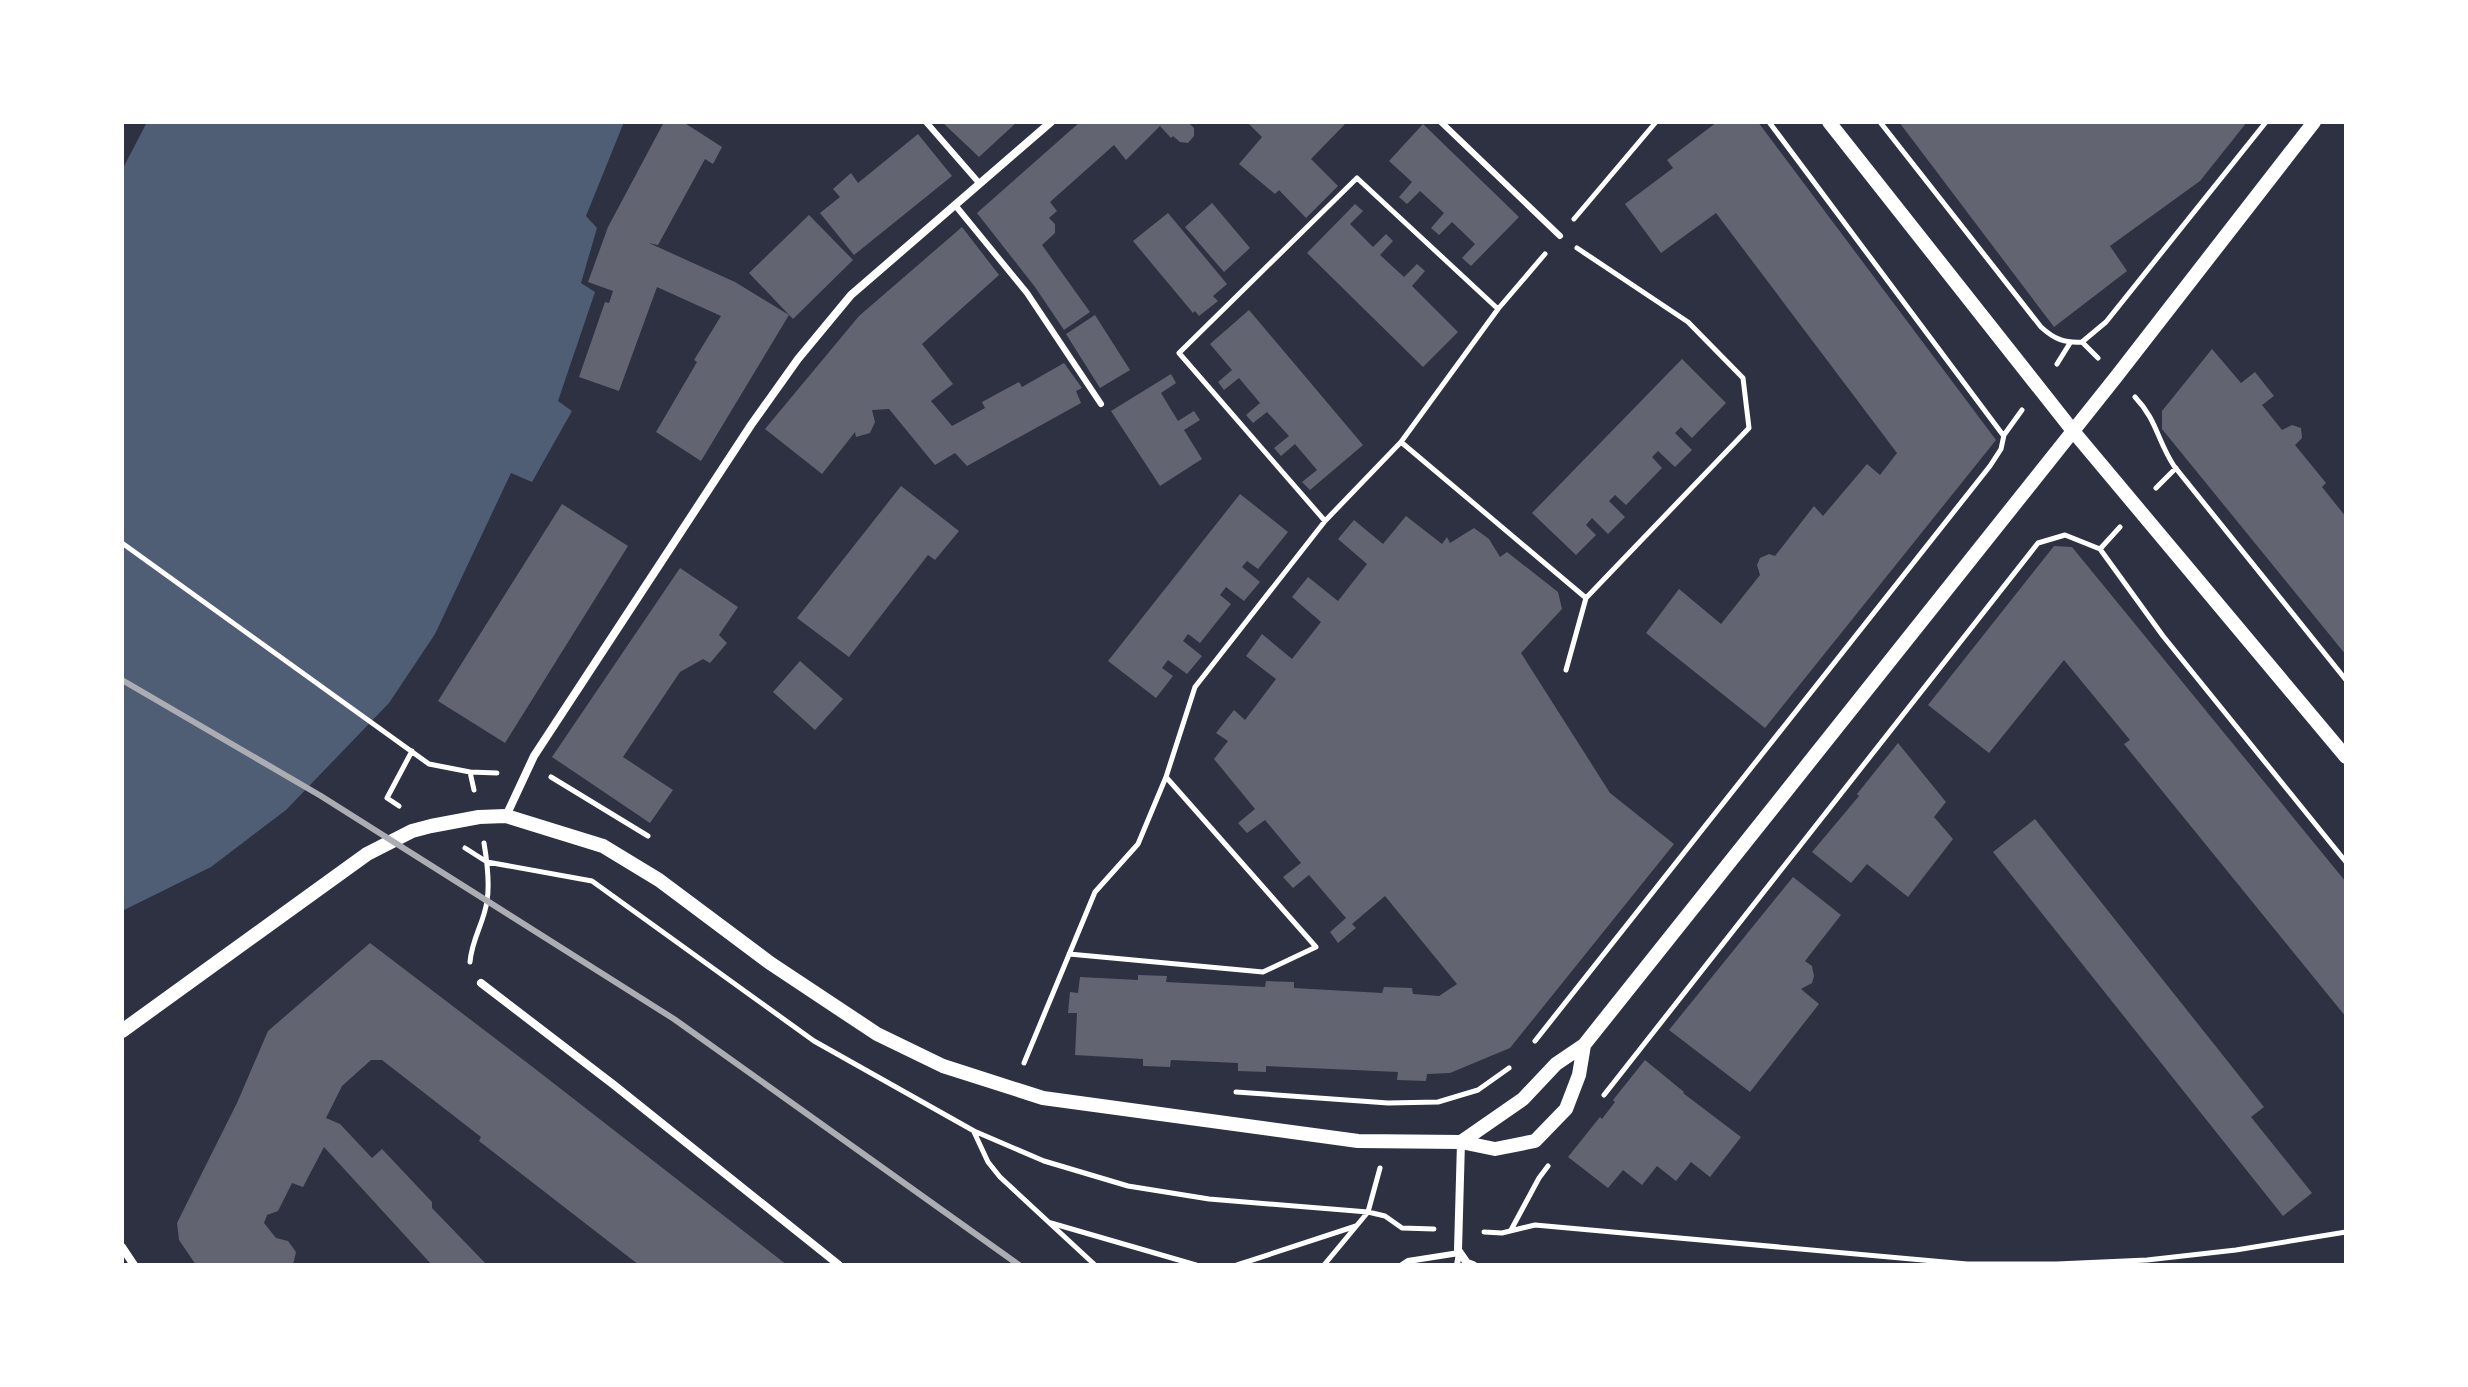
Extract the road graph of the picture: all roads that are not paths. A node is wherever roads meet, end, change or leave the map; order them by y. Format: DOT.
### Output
graph roads {
  1 [pos="926,122"];
  2 [pos="1051,122"];
  3 [pos="1441,122"];
  4 [pos="1829,122"];
  5 [pos="2314,122"];
  6 [pos="980,184"];
  7 [pos="955,205"];
  8 [pos="1560,236"];
  9 [pos="1101,404"];
  10 [pos="2073,431"];
  11 [pos="2346,757"];
  12 [pos="506,816"];
  13 [pos="481,983"];
  14 [pos="122,1031"];
  15 [pos="1584,1045"];
  16 [pos="1461,1142"];
  17 [pos="123,1250"];
  18 [pos="134,1265"];
  19 [pos="839,1265"];
  20 [pos="1402,1265"];
  21 [pos="1457,1265"];
  22 [pos="1473,1265"];
  1 -- 6 [label="lane"];
  2 -- 6 [label="street"];
  3 -- 8 [label="lane"];
  4 -- 10 [label="street"];
  5 -- 10 [label="street"];
  6 -- 7 [label="street"];
  7 -- 9 [label="lane"];
  7 -- 12 [label="street"];
  10 -- 11 [label="street"];
  10 -- 15 [label="street"];
  12 -- 14 [label="street"];
  12 -- 16 [label="street"];
  13 -- 19 [label="street"];
  15 -- 16 [label="street"];
  15 -- 16 [label="street"];
  16 -- 22 [label="street"];
  17 -- 18 [label="street"];
  20 -- 21 [label="lane"];
}
